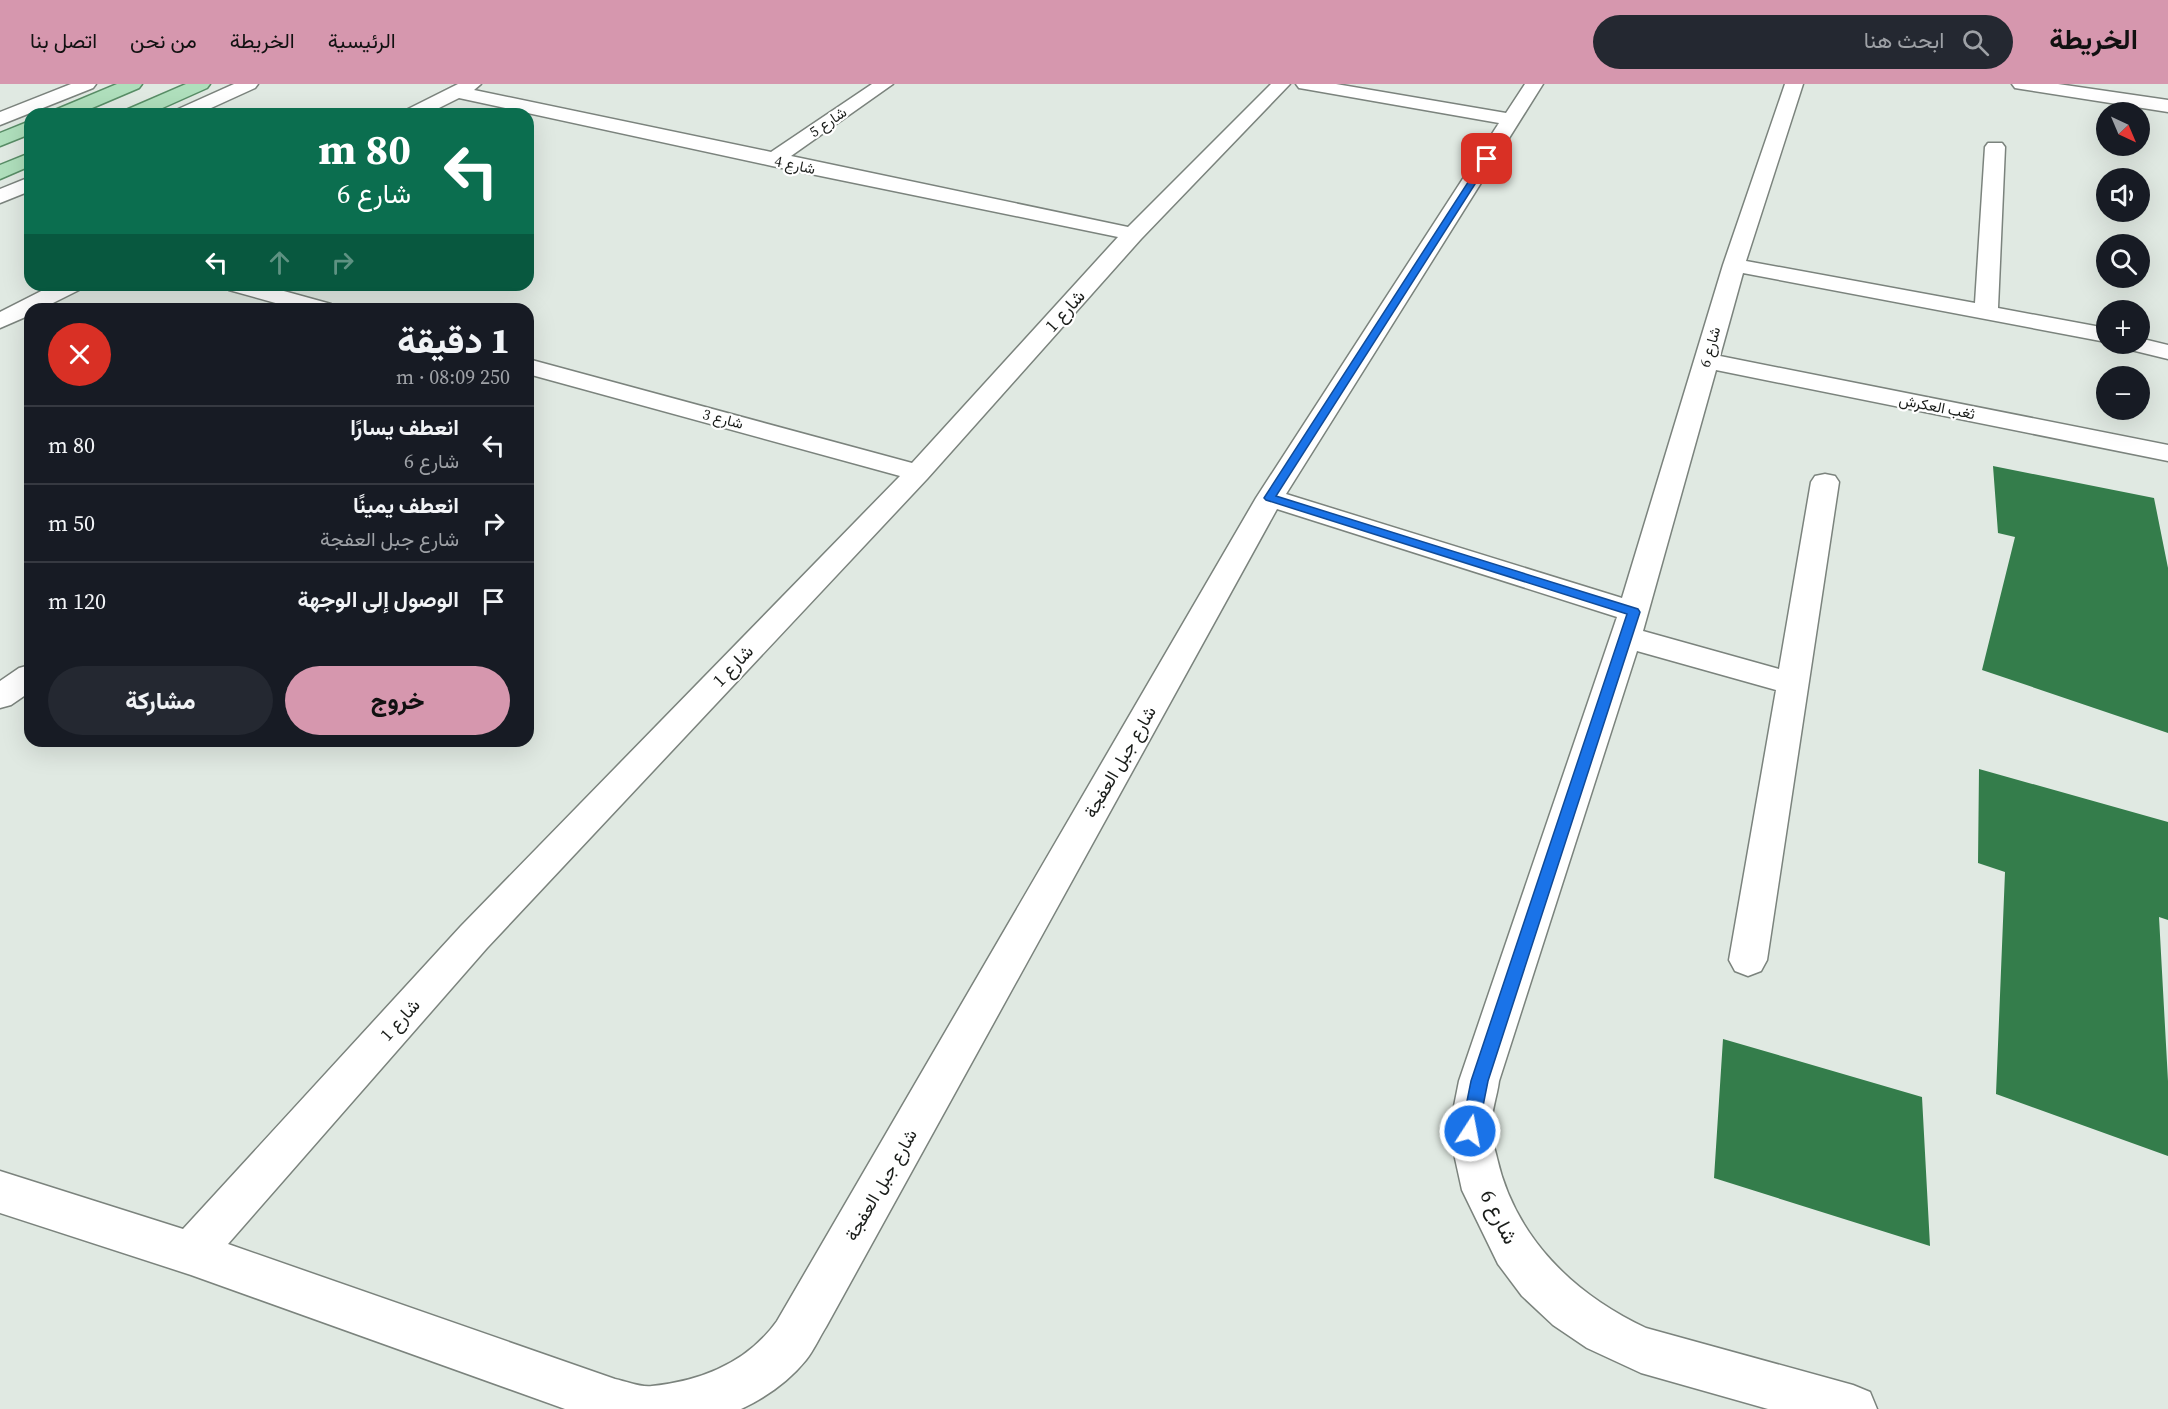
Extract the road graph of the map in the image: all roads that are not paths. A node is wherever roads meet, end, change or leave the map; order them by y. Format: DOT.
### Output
graph roads {
  1 [pos="87,84"];
  2 [pos="133,84"];
  3 [pos="201,84"];
  4 [pos="249,84"];
  5 [pos="884,84"];
  6 [pos="1281,84"];
  7 [pos="1305,84"];
  8 [pos="1534,84"];
  9 [pos="1794,84"];
  10 [pos="2020,84"];
  11 [pos="464,88"];
  12 [pos="2168,106"];
  13 [pos="27,108"];
  14 [pos="76,108"];
  15 [pos="147,108"];
  16 [pos="196,108"];
  17 [pos="425,108"];
  18 [pos="24,109"];
  19 [pos="0,119"];
  20 [pos="1512,120"];
  21 [pos="24,130"];
  22 [pos="0,140"];
  23 [pos="1995,147"];
  24 [pos="772,160"];
  25 [pos="24,162"];
  26 [pos="0,172"];
  27 [pos="24,186"];
  28 [pos="0,197"];
  29 [pos="1133,234"];
  30 [pos="1734,265"];
  31 [pos="59,291"];
  32 [pos="258,291"];
  33 [pos="36,303"];
  34 [pos="302,303"];
  35 [pos="24,309"];
  36 [pos="1986,312"];
  37 [pos="0,321"];
  38 [pos="2096,333"];
  39 [pos="2150,336"];
  40 [pos="2168,338"];
  41 [pos="2150,348"];
  42 [pos="2168,352"];
  43 [pos="1706,361"];
  44 [pos="534,368"];
  45 [pos="2168,453"];
  46 [pos="918,473"];
  47 [pos="1825,482"];
  48 [pos="1270,498"];
  49 [pos="1630,624"];
  50 [pos="24,680"];
  51 [pos="1792,684"];
  52 [pos="0,697"];
  53 [pos="1748,960"];
  54 [pos="0,1192"];
  55 [pos="191,1253"];
  56 [pos="667,1408"];
  57 [pos="1853,1409"];
  1 -- 13 [label="street"];
  2 -- 14 [label="main road"];
  3 -- 15 [label="main road"];
  4 -- 16 [label="street"];
  5 -- 24 [label="street, شارع 5"];
  6 -- 29 [label="street, شارع 1"];
  7 -- 20 [label="street"];
  8 -- 20 [label="street, شارع جبل العفجة"];
  9 -- 30 [label="street, شارع 6"];
  10 -- 12 [label="street"];
  11 -- 17 [label="street"];
  11 -- 24 [label="street, شارع 4"];
  18 -- 19 [label="street"];
  20 -- 48 [label="street, شارع جبل العفجة"];
  21 -- 22 [label="main road"];
  23 -- 36 [label="street"];
  24 -- 29 [label="street, شارع 4"];
  25 -- 26 [label="main road"];
  27 -- 28 [label="street"];
  29 -- 46 [label="street, شارع 1"];
  30 -- 36 [label="street"];
  30 -- 43 [label="street, شارع 6"];
  31 -- 33 [label="street"];
  32 -- 34 [label="street"];
  35 -- 37 [label="street"];
  36 -- 38 [label="street"];
  39 -- 40 [label="street"];
  41 -- 42 [label="street"];
  43 -- 45 [label="street, ثغب العكرش"];
  43 -- 49 [label="street, شارع 6"];
  44 -- 46 [label="street, شارع 3"];
  46 -- 55 [label="street, شارع 1"];
  47 -- 51 [label="street"];
  48 -- 49 [label="street"];
  48 -- 56 [label="street, شارع جبل العفجة"];
  49 -- 51 [label="street"];
  49 -- 57 [label="street, شارع 6"];
  50 -- 52 [label="street"];
  51 -- 53 [label="street"];
  54 -- 55 [label="street"];
  55 -- 56 [label="street"];
}
